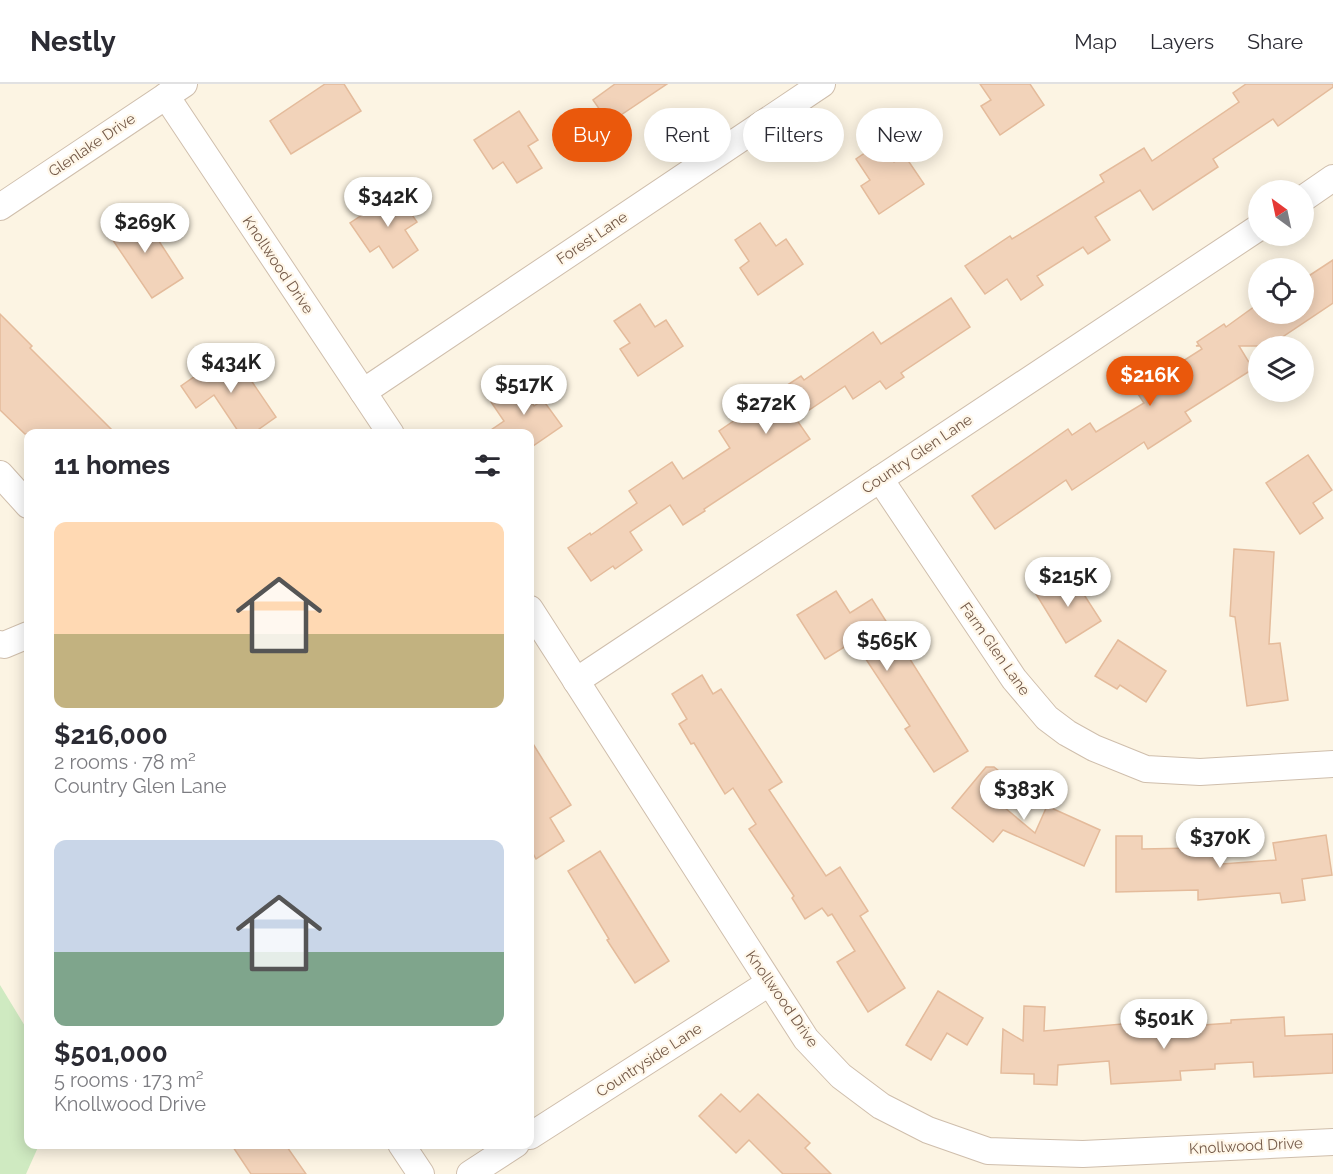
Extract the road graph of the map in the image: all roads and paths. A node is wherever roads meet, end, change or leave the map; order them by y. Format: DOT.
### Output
graph roads {
  1 [pos="822,84"];
  2 [pos="175,90"];
  3 [pos="1333,178"];
  4 [pos="1314,191"];
  5 [pos="0,207"];
  6 [pos="1248,235"];
  7 [pos="363,392"];
  8 [pos="388,429"];
  9 [pos="0,474"];
  10 [pos="880,479"];
  11 [pos="24,501"];
  12 [pos="534,615"];
  13 [pos="24,636"];
  14 [pos="2,644"];
  15 [pos="576,681"];
  16 [pos="1333,764"];
  17 [pos="769,983"];
  18 [pos="534,1133"];
  19 [pos="1333,1142"];
  20 [pos="405,1149"];
  21 [pos="508,1149"];
  22 [pos="420,1174"];
  23 [pos="470,1174"];
  1 -- 7 [label="street, Forest Lane"];
  2 -- 5 [label="street, Glenlake Drive"];
  2 -- 7 [label="street, Knollwood Drive"];
  3 -- 4 [label="street"];
  6 -- 10 [label="street, Country Glen Lane"];
  7 -- 8 [label="street, Knollwood Drive"];
  9 -- 11 [label="street"];
  10 -- 15 [label="street, Country Glen Lane"];
  10 -- 16 [label="street, Farm Glen Lane"];
  12 -- 15 [label="street, Knollwood Drive"];
  13 -- 14 [label="street"];
  15 -- 17 [label="street, Knollwood Drive"];
  17 -- 18 [label="street, Countryside Lane"];
  17 -- 19 [label="street, Knollwood Drive"];
  20 -- 22 [label="street"];
  21 -- 23 [label="street"];
}
